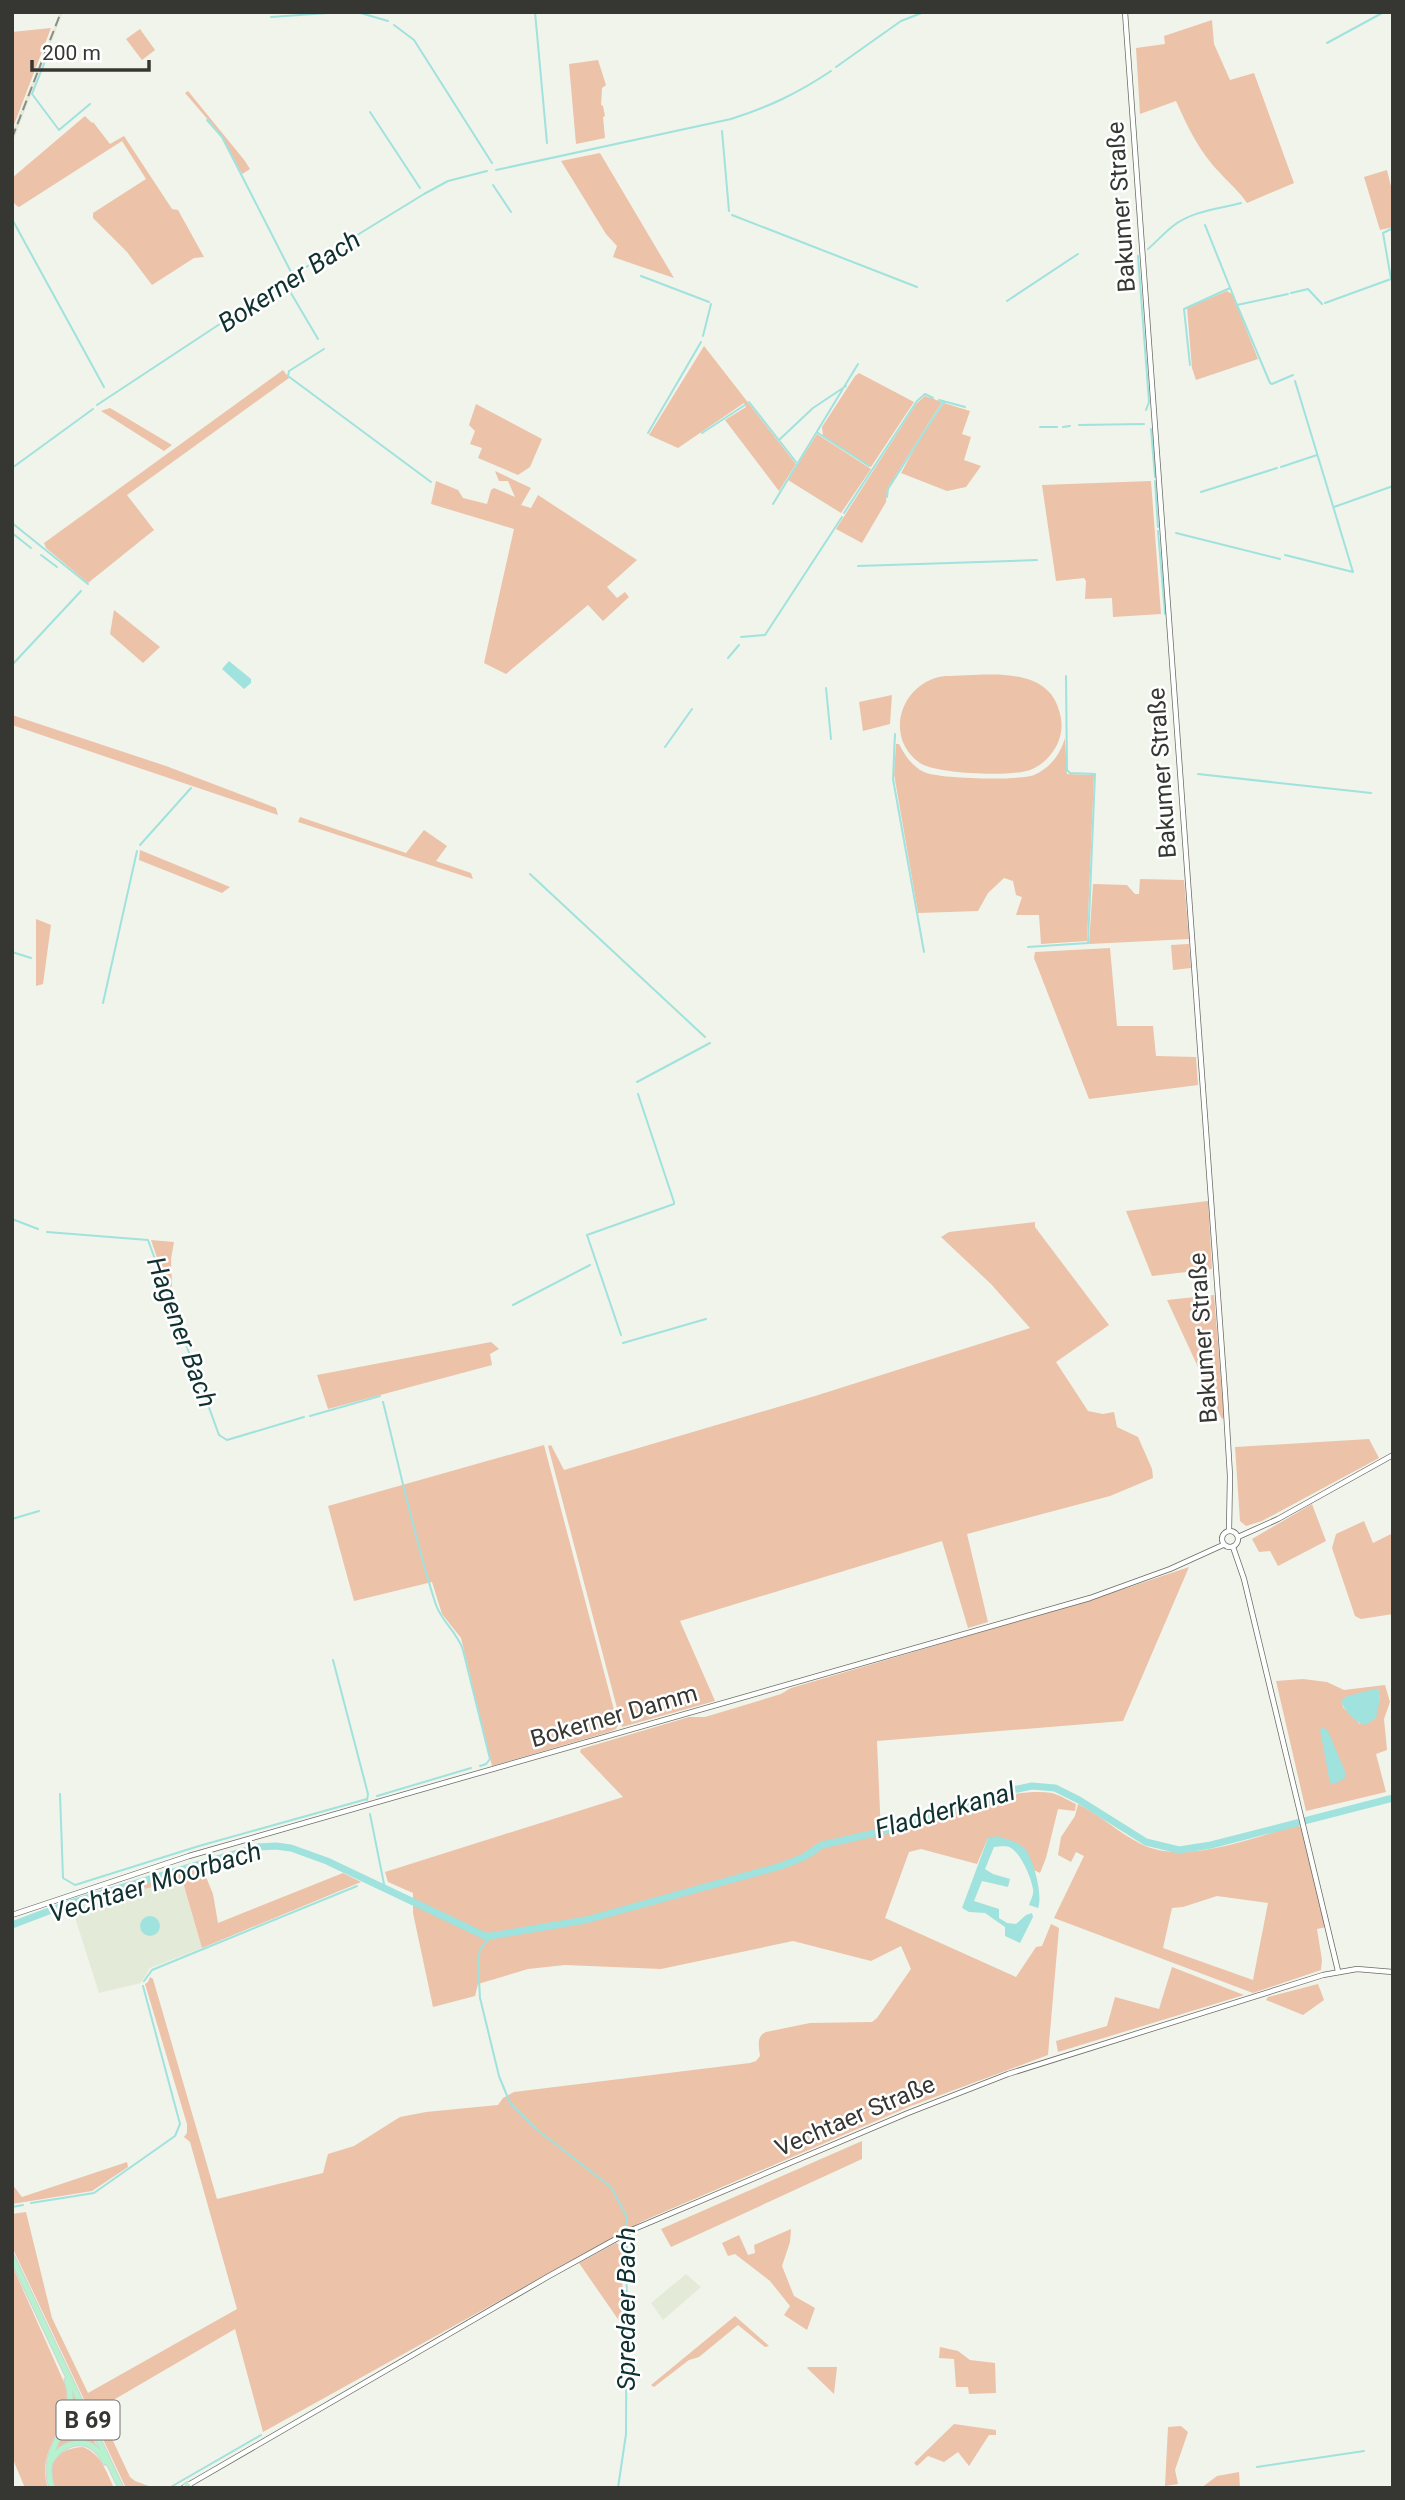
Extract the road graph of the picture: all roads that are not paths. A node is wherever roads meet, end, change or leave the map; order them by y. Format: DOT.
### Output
graph roads {
  1 [pos="1125,12"];
  2 [pos="1393,1455"];
  3 [pos="1229,1531"];
  4 [pos="1238,1537"];
  5 [pos="1223,1545"];
  6 [pos="1233,1547"];
  7 [pos="12,1915"];
  8 [pos="1338,1971"];
  9 [pos="1393,1972"];
  10 [pos="12,2257"];
  11 [pos="56,2351"];
  12 [pos="48,2464"];
  13 [pos="186,2487"];
  14 [pos="52,2488"];
  15 [pos="120,2488"];
  1 -- 3 [label="main road, Bakumer Straße"];
  2 -- 4 [label="main road"];
  3 -- 4 [label="main road"];
  3 -- 5 [label="main road"];
  4 -- 6 [label="main road"];
  5 -- 6 [label="main road"];
  5 -- 7 [label="main road, Bokerner Damm"];
  6 -- 8 [label="main road"];
  8 -- 9 [label="main road, Vechtaer Straße"];
  8 -- 13 [label="main road, Vechtaer Straße"];
  10 -- 11 [label="main road, B 69"];
  11 -- 12 [label="main road"];
  11 -- 15 [label="main road, B 69"];
  12 -- 14 [label="main road"];
  12 -- 15 [label="main road"];
}
